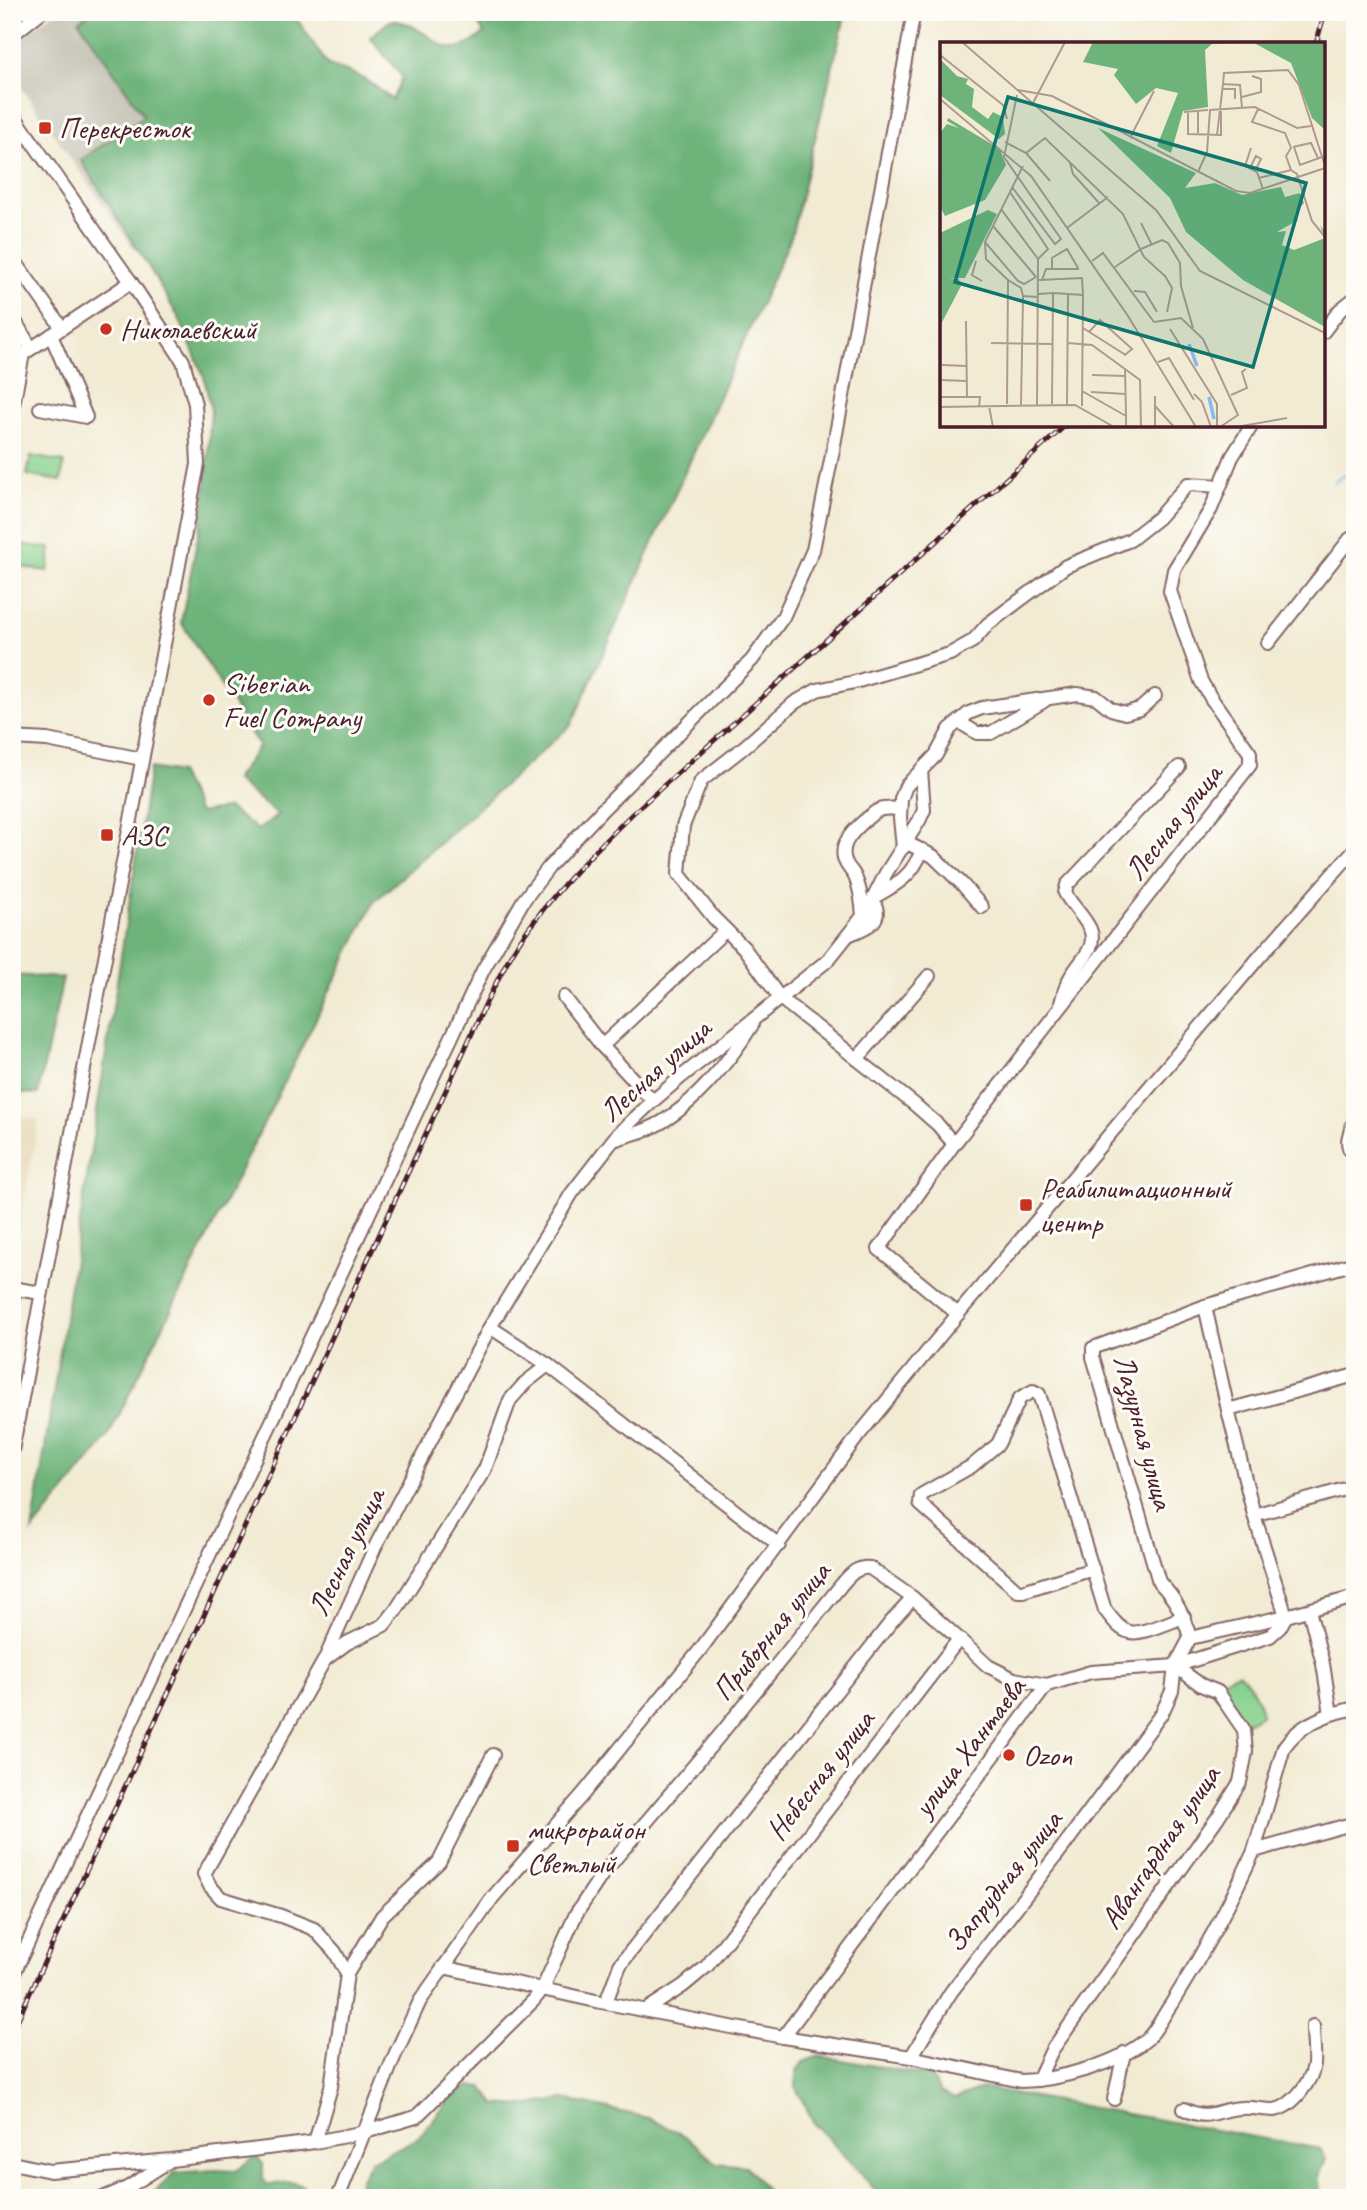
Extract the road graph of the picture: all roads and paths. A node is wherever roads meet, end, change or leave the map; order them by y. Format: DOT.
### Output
graph roads {
  1 [pos="41,12"];
  2 [pos="914,12"];
  3 [pos="12,34"];
  4 [pos="12,113"];
  5 [pos="12,257"];
  6 [pos="131,282"];
  7 [pos="1355,298"];
  8 [pos="12,316"];
  9 [pos="1325,329"];
  10 [pos="56,331"];
  11 [pos="31,348"];
  12 [pos="16,367"];
  13 [pos="40,408"];
  14 [pos="12,410"];
  15 [pos="1251,427"];
  16 [pos="1220,486"];
  17 [pos="1355,537"];
  18 [pos="1268,643"];
  19 [pos="1155,696"];
  20 [pos="1047,699"];
  21 [pos="959,722"];
  22 [pos="12,738"];
  23 [pos="142,759"];
  24 [pos="1179,767"];
  25 [pos="920,770"];
  26 [pos="900,809"];
  27 [pos="905,845"];
  28 [pos="1355,849"];
  29 [pos="922,850"];
  30 [pos="874,898"];
  31 [pos="982,908"];
  32 [pos="863,916"];
  33 [pos="726,930"];
  34 [pos="848,935"];
  35 [pos="929,976"];
  36 [pos="564,997"];
  37 [pos="780,998"];
  38 [pos="1059,1012"];
  39 [pos="757,1016"];
  40 [pos="602,1046"];
  41 [pos="857,1059"];
  42 [pos="653,1101"];
  43 [pos="1355,1120"];
  44 [pos="614,1140"];
  45 [pos="954,1144"];
  46 [pos="1355,1157"];
  47 [pos="1355,1263"];
  48 [pos="12,1288"];
  49 [pos="41,1293"];
  50 [pos="1205,1306"];
  51 [pos="958,1314"];
  52 [pos="490,1327"];
  53 [pos="548,1365"];
  54 [pos="1355,1375"];
  55 [pos="1228,1410"];
  56 [pos="12,1451"];
  57 [pos="1355,1486"];
  58 [pos="1254,1515"];
  59 [pos="779,1545"];
  60 [pos="1093,1569"];
  61 [pos="1355,1597"];
  62 [pos="913,1598"];
  63 [pos="1310,1610"];
  64 [pos="1286,1616"];
  65 [pos="1184,1617"];
  66 [pos="1190,1638"];
  67 [pos="959,1639"];
  68 [pos="325,1659"];
  69 [pos="1175,1666"];
  70 [pos="1047,1685"];
  71 [pos="1355,1708"];
  72 [pos="1331,1714"];
  73 [pos="493,1755"];
  74 [pos="1355,1822"];
  75 [pos="1254,1852"];
  76 [pos="443,1967"];
  77 [pos="347,1974"];
  78 [pos="12,1977"];
  79 [pos="542,1990"];
  80 [pos="606,2002"];
  81 [pos="646,2010"];
  82 [pos="1313,2026"];
  83 [pos="783,2037"];
  84 [pos="1124,2053"];
  85 [pos="911,2057"];
  86 [pos="1038,2080"];
  87 [pos="1114,2099"];
  88 [pos="1184,2109"];
  89 [pos="365,2132"];
  90 [pos="315,2143"];
  91 [pos="171,2160"];
  92 [pos="12,2163"];
  93 [pos="103,2198"];
  94 [pos="338,2198"];
  1 -- 3 [label="street"];
  2 -- 78 [label="street"];
  4 -- 6 [label="street"];
  5 -- 10 [label="street"];
  6 -- 10 [label="street"];
  6 -- 23 [label="street"];
  7 -- 9 [label="street"];
  8 -- 11 [label="street"];
  10 -- 11 [label="street"];
  10 -- 13 [label="street"];
  11 -- 12 [label="street"];
  12 -- 14 [label="street"];
  15 -- 16 [label="street, Лесная улица"];
  16 -- 33 [label="street"];
  16 -- 38 [label="street, Лесная улица"];
  17 -- 18 [label="street"];
  19 -- 20 [label="street"];
  20 -- 21 [label="street"];
  20 -- 21 [label="street"];
  21 -- 25 [label="street"];
  22 -- 23 [label="street"];
  23 -- 49 [label="street"];
  24 -- 38 [label="street"];
  25 -- 26 [label="street"];
  25 -- 27 [label="street, Лесная улица"];
  26 -- 27 [label="street"];
  26 -- 32 [label="street"];
  27 -- 29 [label="street"];
  27 -- 30 [label="street, Лесная улица"];
  28 -- 51 [label="street"];
  29 -- 30 [label="street"];
  29 -- 31 [label="street"];
  30 -- 32 [label="street, Лесная улица"];
  30 -- 34 [label="street"];
  32 -- 34 [label="street, Лесная улица"];
  33 -- 37 [label="street"];
  33 -- 40 [label="street"];
  34 -- 37 [label="street, Лесная улица"];
  35 -- 41 [label="street"];
  36 -- 40 [label="street"];
  37 -- 39 [label="street, Лесная улица"];
  37 -- 41 [label="street"];
  38 -- 45 [label="street, Лесная улица"];
  39 -- 42 [label="street, Лесная улица"];
  39 -- 44 [label="street"];
  40 -- 42 [label="street"];
  41 -- 45 [label="street"];
  42 -- 44 [label="street, Лесная улица"];
  43 -- 46 [label="street"];
  44 -- 52 [label="street, Лесная улица"];
  45 -- 51 [label="street, Лесная улица"];
  47 -- 50 [label="street, Лазурная улица"];
  48 -- 49 [label="street"];
  49 -- 56 [label="street"];
  50 -- 55 [label="street"];
  50 -- 65 [label="street, Лазурная улица"];
  51 -- 59 [label="street"];
  52 -- 53 [label="street"];
  52 -- 68 [label="street, Лесная улица"];
  53 -- 59 [label="street"];
  53 -- 68 [label="street"];
  54 -- 55 [label="street"];
  55 -- 58 [label="street"];
  57 -- 58 [label="street"];
  58 -- 64 [label="street"];
  59 -- 76 [label="street"];
  60 -- 60 [label="street"];
  60 -- 65 [label="street"];
  61 -- 63 [label="street"];
  62 -- 67 [label="street, Приборная улица"];
  62 -- 79 [label="street, Приборная улица"];
  62 -- 80 [label="street"];
  63 -- 64 [label="street"];
  63 -- 72 [label="street"];
  64 -- 66 [label="street"];
  64 -- 69 [label="street, улица Хантаева"];
  65 -- 66 [label="street, Лазурная улица"];
  66 -- 69 [label="street"];
  67 -- 70 [label="street"];
  67 -- 81 [label="street, Небесная улица"];
  68 -- 77 [label="street, Лесная улица"];
  69 -- 70 [label="street, улица Хантаева"];
  69 -- 85 [label="street, Запрудная улица"];
  69 -- 86 [label="street, Авангардная улица"];
  70 -- 83 [label="street, улица Хантаева"];
  71 -- 72 [label="street"];
  72 -- 75 [label="street"];
  73 -- 77 [label="street"];
  74 -- 75 [label="street"];
  75 -- 84 [label="street"];
  76 -- 79 [label="street"];
  76 -- 89 [label="street"];
  77 -- 90 [label="street"];
  79 -- 80 [label="street"];
  79 -- 89 [label="street, Приборная улица"];
  80 -- 81 [label="street"];
  81 -- 83 [label="street"];
  82 -- 88 [label="street"];
  83 -- 85 [label="street"];
  84 -- 86 [label="street"];
  84 -- 87 [label="street"];
  85 -- 86 [label="street"];
  89 -- 90 [label="street, Приборная улица"];
  89 -- 94 [label="street"];
  90 -- 91 [label="street, Приборная улица"];
  91 -- 92 [label="street, Приборная улица"];
  91 -- 93 [label="street"];
}
